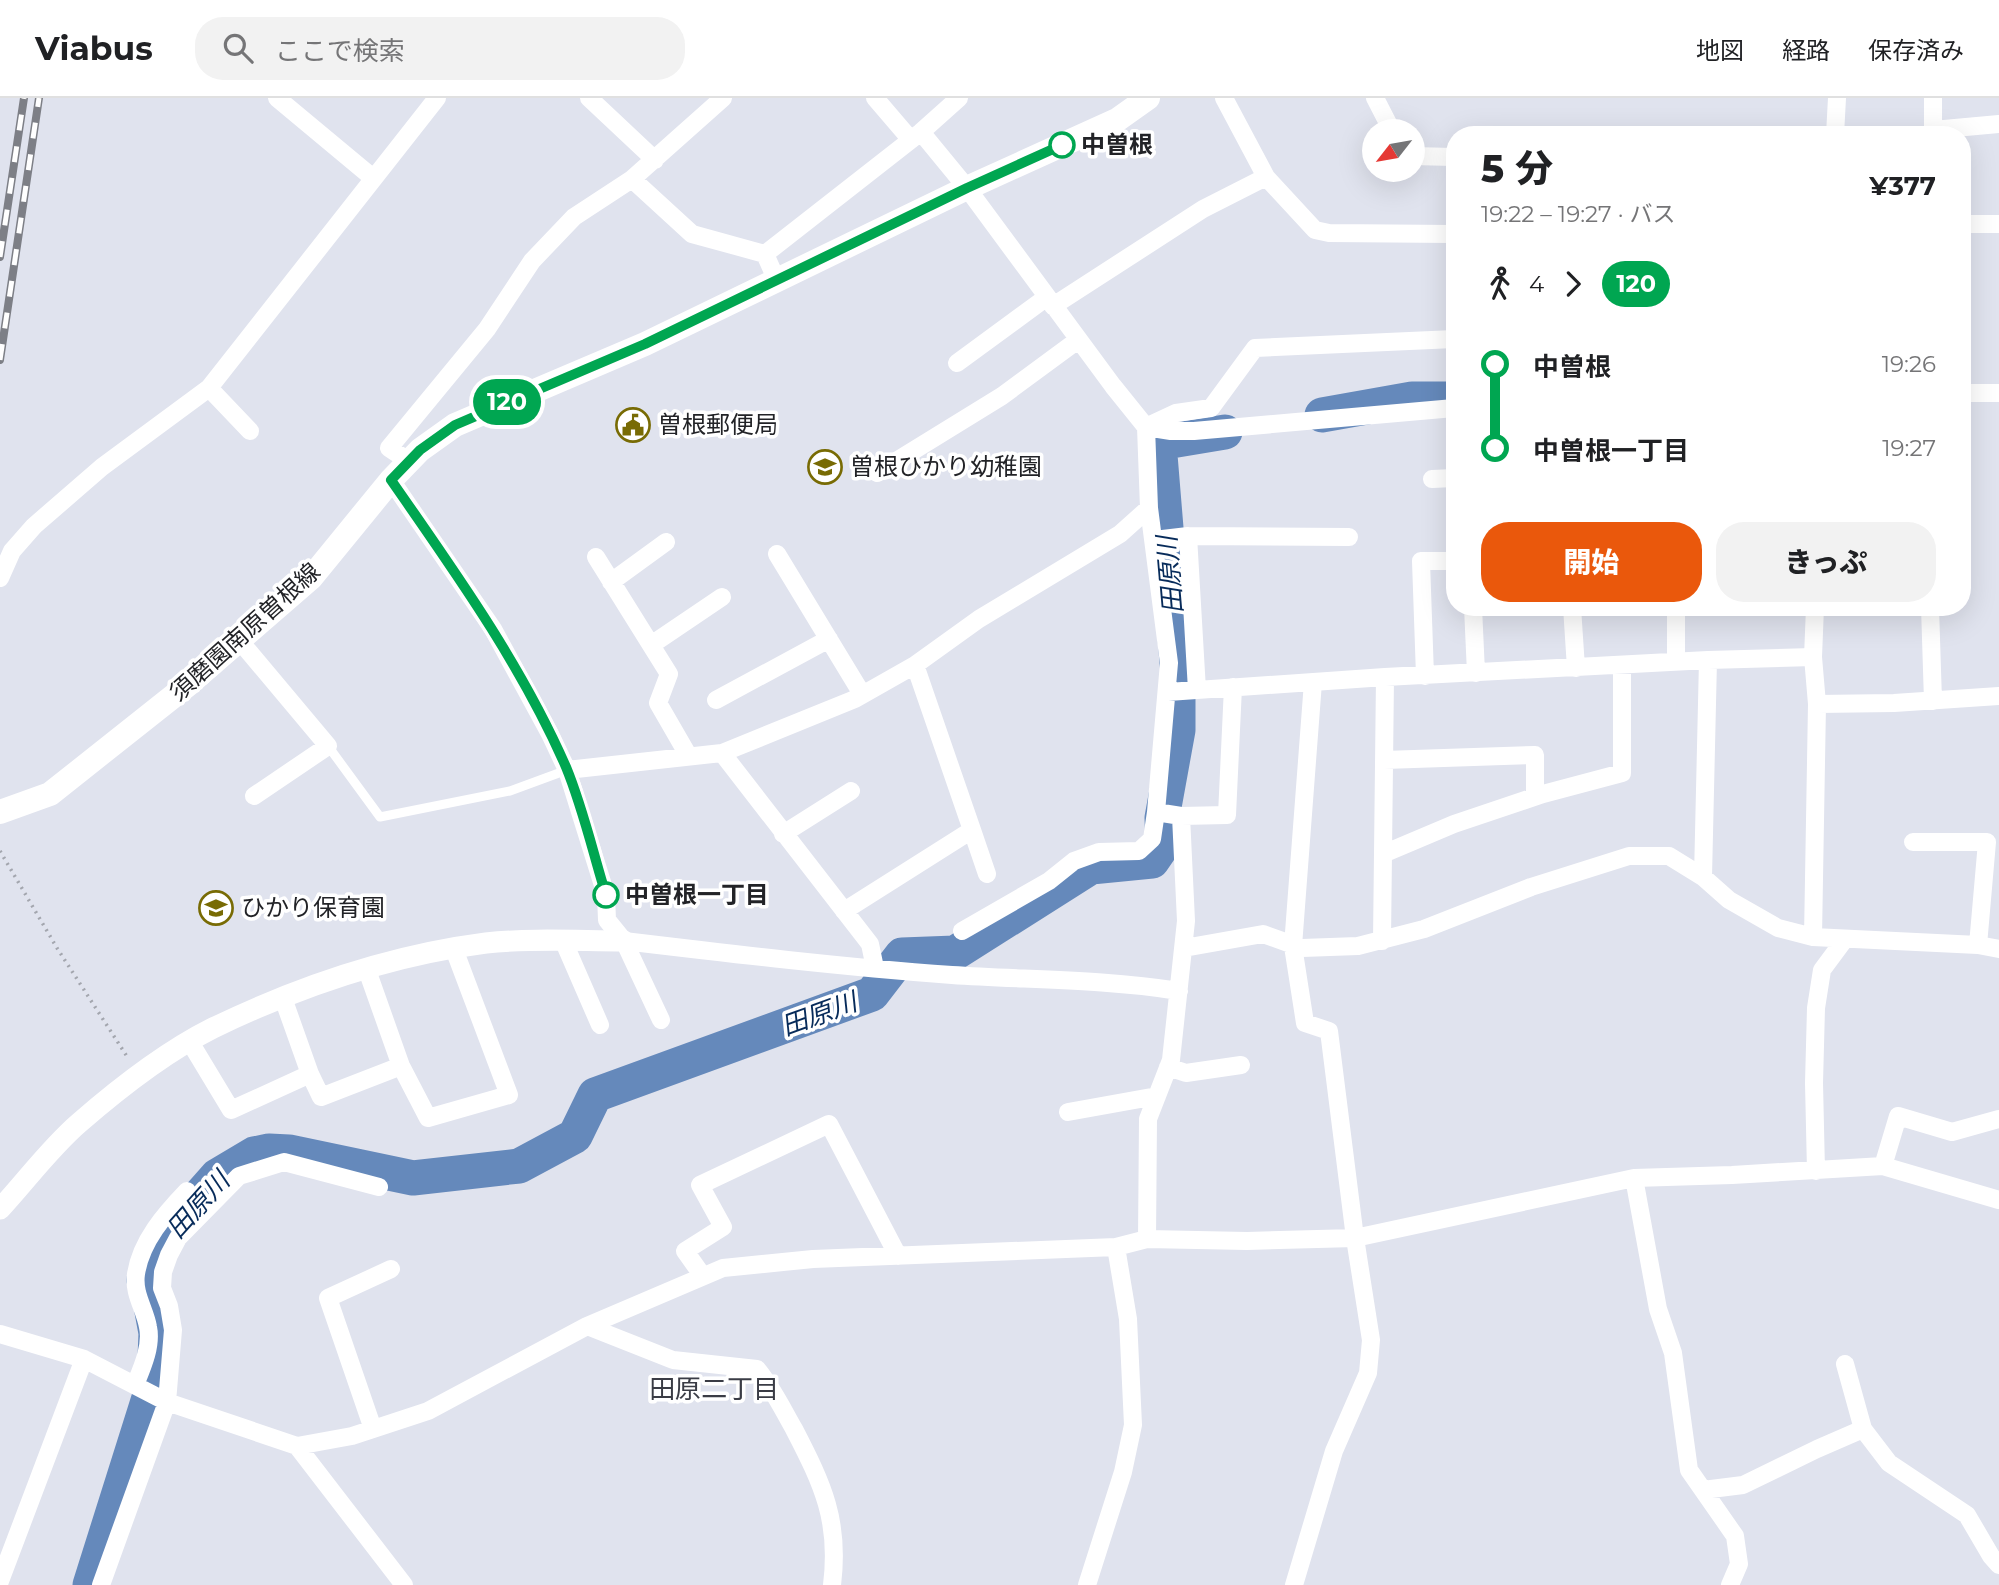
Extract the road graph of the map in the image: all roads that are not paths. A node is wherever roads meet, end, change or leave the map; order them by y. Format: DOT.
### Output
graph roads {
  1 [pos="437,98"];
  2 [pos="589,98"];
  3 [pos="723,98"];
  4 [pos="875,98"];
  5 [pos="960,98"];
  6 [pos="1148,98"];
  7 [pos="1224,98"];
  8 [pos="1375,98"];
  9 [pos="1836,98"];
  10 [pos="1933,98"];
  11 [pos="288,102"];
  12 [pos="1386,119"];
  13 [pos="1999,124"];
  14 [pos="1835,126"];
  15 [pos="1933,126"];
  16 [pos="1971,127"];
  17 [pos="916,136"];
  18 [pos="1425,156"];
  19 [pos="1446,157"];
  20 [pos="655,160"];
  21 [pos="1266,177"];
  22 [pos="373,178"];
  23 [pos="632,179"];
  24 [pos="967,188"];
  25 [pos="1971,224"];
  26 [pos="1999,224"];
  27 [pos="1446,234"];
  28 [pos="765,254"];
  29 [pos="777,281"];
  30 [pos="1050,302"];
  31 [pos="1446,339"];
  32 [pos="1078,340"];
  33 [pos="957,363"];
  34 [pos="209,388"];
  35 [pos="1971,393"];
  36 [pos="1999,393"];
  37 [pos="1446,409"];
  38 [pos="1146,427"];
  39 [pos="250,431"];
  40 [pos="410,462"];
  41 [pos="877,473"];
  42 [pos="1446,478"];
  43 [pos="1432,479"];
  44 [pos="391,480"];
  45 [pos="1149,508"];
  46 [pos="1188,536"];
  47 [pos="1349,537"];
  48 [pos="1154,540"];
  49 [pos="666,542"];
  50 [pos="777,554"];
  51 [pos="596,557"];
  52 [pos="1446,561"];
  53 [pos="0,578"];
  54 [pos="611,582"];
  55 [pos="722,597"];
  56 [pos="1473,616"];
  57 [pos="1573,616"];
  58 [pos="1676,616"];
  59 [pos="1815,616"];
  60 [pos="1930,616"];
  61 [pos="829,639"];
  62 [pos="239,640"];
  63 [pos="650,645"];
  64 [pos="1814,657"];
  65 [pos="1709,660"];
  66 [pos="1676,663"];
  67 [pos="915,664"];
  68 [pos="1622,666"];
  69 [pos="1576,668"];
  70 [pos="1476,673"];
  71 [pos="1425,676"];
  72 [pos="1385,677"];
  73 [pos="1313,682"];
  74 [pos="1233,687"];
  75 [pos="1197,690"];
  76 [pos="1168,692"];
  77 [pos="862,694"];
  78 [pos="1999,696"];
  79 [pos="716,699"];
  80 [pos="1933,701"];
  81 [pos="1817,704"];
  82 [pos="328,746"];
  83 [pos="722,753"];
  84 [pos="688,755"];
  85 [pos="1384,761"];
  86 [pos="567,771"];
  87 [pos="851,792"];
  88 [pos="254,796"];
  89 [pos="1535,796"];
  90 [pos="0,812"];
  91 [pos="1156,812"];
  92 [pos="1181,816"];
  93 [pos="972,830"];
  94 [pos="783,834"];
  95 [pos="1913,842"];
  96 [pos="1383,855"];
  97 [pos="987,874"];
  98 [pos="1703,877"];
  99 [pos="844,911"];
  100 [pos="962,931"];
  101 [pos="1813,937"];
  102 [pos="1845,939"];
  103 [pos="563,940"];
  104 [pos="1382,941"];
  105 [pos="624,942"];
  106 [pos="1978,945"];
  107 [pos="1293,946"];
  108 [pos="1184,948"];
  109 [pos="1999,948"];
  110 [pos="454,949"];
  111 [pos="875,968"];
  112 [pos="367,970"];
  113 [pos="1179,991"];
  114 [pos="283,998"];
  115 [pos="661,1020"];
  116 [pos="600,1025"];
  117 [pos="190,1042"];
  118 [pos="1241,1065"];
  119 [pos="401,1066"];
  120 [pos="1168,1068"];
  121 [pos="310,1074"];
  122 [pos="1157,1096"];
  123 [pos="1068,1112"];
  124 [pos="1999,1119"];
  125 [pos="1883,1166"];
  126 [pos="1816,1171"];
  127 [pos="1634,1178"];
  128 [pos="379,1187"];
  129 [pos="187,1191"];
  130 [pos="1999,1200"];
  131 [pos="0,1209"];
  132 [pos="1354,1238"];
  133 [pos="1147,1239"];
  134 [pos="1116,1247"];
  135 [pos="898,1256"];
  136 [pos="391,1269"];
  137 [pos="702,1275"];
  138 [pos="587,1325"];
  139 [pos="0,1334"];
  140 [pos="84,1359"];
  141 [pos="1845,1364"];
  142 [pos="135,1385"];
  143 [pos="167,1402"];
  144 [pos="373,1429"];
  145 [pos="1863,1429"];
  146 [pos="297,1446"];
  147 [pos="1703,1490"];
  148 [pos="1739,1564"];
  149 [pos="1999,1565"];
  150 [pos="0,1581"];
  151 [pos="101,1585"];
  152 [pos="404,1585"];
  153 [pos="832,1585"];
  154 [pos="1087,1585"];
  155 [pos="1294,1585"];
  156 [pos="1730,1585"];
  157 [pos="1747,1585"];
  1 -- 22 [label="street"];
  2 -- 20 [label="street"];
  3 -- 20 [label="street"];
  4 -- 17 [label="street"];
  5 -- 17 [label="street"];
  6 -- 24 [label="main road, 須磨園南原曽根線"];
  7 -- 21 [label="street"];
  8 -- 12 [label="street"];
  9 -- 14 [label="street"];
  10 -- 15 [label="street"];
  11 -- 22 [label="street"];
  13 -- 16 [label="street"];
  17 -- 24 [label="street"];
  17 -- 28 [label="street"];
  18 -- 19 [label="street"];
  20 -- 23 [label="street"];
  21 -- 27 [label="street"];
  21 -- 30 [label="street"];
  22 -- 34 [label="street"];
  23 -- 28 [label="street"];
  23 -- 40 [label="street"];
  24 -- 29 [label="main road, 須磨園南原曽根線"];
  24 -- 30 [label="street"];
  25 -- 26 [label="street"];
  28 -- 29 [label="street"];
  29 -- 40 [label="main road, 須磨園南原曽根線"];
  30 -- 32 [label="street"];
  30 -- 33 [label="street"];
  31 -- 38 [label="street"];
  32 -- 38 [label="street"];
  32 -- 41 [label="street"];
  34 -- 39 [label="street"];
  34 -- 53 [label="street"];
  35 -- 36 [label="street"];
  37 -- 38 [label="street"];
  38 -- 45 [label="street"];
  40 -- 44 [label="main road, 須磨園南原曽根線"];
  42 -- 43 [label="street"];
  44 -- 62 [label="main road, 須磨園南原曽根線"];
  44 -- 86 [label="street"];
  45 -- 48 [label="street"];
  45 -- 67 [label="street"];
  46 -- 47 [label="street"];
  46 -- 48 [label="street"];
  46 -- 75 [label="street"];
  48 -- 76 [label="street"];
  49 -- 54 [label="street"];
  50 -- 61 [label="street"];
  51 -- 54 [label="street"];
  52 -- 71 [label="street"];
  54 -- 63 [label="street"];
  55 -- 63 [label="street"];
  56 -- 70 [label="street"];
  57 -- 69 [label="street"];
  58 -- 66 [label="street"];
  59 -- 64 [label="street"];
  60 -- 80 [label="street"];
  61 -- 77 [label="street"];
  61 -- 79 [label="street"];
  62 -- 82 [label="street"];
  62 -- 90 [label="main road, 須磨園南原曽根線"];
  63 -- 84 [label="street"];
  64 -- 65 [label="street"];
  64 -- 81 [label="street"];
  65 -- 66 [label="street"];
  65 -- 98 [label="street"];
  66 -- 68 [label="street"];
  67 -- 77 [label="street"];
  67 -- 93 [label="street"];
  68 -- 69 [label="street"];
  68 -- 89 [label="street"];
  69 -- 70 [label="street"];
  70 -- 71 [label="street"];
  71 -- 72 [label="street"];
  72 -- 73 [label="street"];
  72 -- 85 [label="street"];
  73 -- 74 [label="street"];
  73 -- 107 [label="street"];
  74 -- 75 [label="street"];
  74 -- 92 [label="street"];
  75 -- 76 [label="street"];
  76 -- 91 [label="street"];
  77 -- 83 [label="street"];
  78 -- 80 [label="street"];
  80 -- 81 [label="street"];
  81 -- 101 [label="street"];
  82 -- 86 [label="lane"];
  82 -- 88 [label="street"];
  83 -- 84 [label="street"];
  83 -- 94 [label="street"];
  84 -- 86 [label="street"];
  85 -- 89 [label="street"];
  85 -- 96 [label="street"];
  86 -- 105 [label="street"];
  87 -- 94 [label="street"];
  89 -- 96 [label="street"];
  91 -- 92 [label="street"];
  91 -- 100 [label="street"];
  92 -- 108 [label="street"];
  93 -- 97 [label="street"];
  93 -- 99 [label="street"];
  94 -- 99 [label="street"];
  95 -- 106 [label="street"];
  96 -- 104 [label="street"];
  98 -- 101 [label="street"];
  98 -- 104 [label="street"];
  99 -- 111 [label="street"];
  101 -- 102 [label="street"];
  102 -- 106 [label="street"];
  102 -- 126 [label="street"];
  103 -- 105 [label="street"];
  103 -- 110 [label="street"];
  103 -- 116 [label="street"];
  104 -- 107 [label="street"];
  105 -- 111 [label="street"];
  105 -- 115 [label="street"];
  106 -- 109 [label="street"];
  107 -- 108 [label="street"];
  107 -- 132 [label="street"];
  108 -- 113 [label="street"];
  110 -- 112 [label="street"];
  110 -- 119 [label="street"];
  111 -- 113 [label="street"];
  112 -- 114 [label="street"];
  112 -- 119 [label="street"];
  113 -- 120 [label="street"];
  114 -- 117 [label="street"];
  114 -- 121 [label="street"];
  117 -- 121 [label="street"];
  117 -- 131 [label="street"];
  118 -- 120 [label="street"];
  119 -- 121 [label="street"];
  120 -- 122 [label="street"];
  122 -- 123 [label="street"];
  122 -- 133 [label="street"];
  124 -- 125 [label="street"];
  125 -- 126 [label="street"];
  125 -- 130 [label="street"];
  126 -- 127 [label="street"];
  127 -- 132 [label="street"];
  127 -- 147 [label="street"];
  128 -- 143 [label="street"];
  129 -- 142 [label="street"];
  132 -- 133 [label="street"];
  132 -- 155 [label="street"];
  133 -- 134 [label="street"];
  134 -- 135 [label="street"];
  134 -- 154 [label="street"];
  135 -- 137 [label="street"];
  135 -- 137 [label="street"];
  136 -- 144 [label="street"];
  137 -- 138 [label="street"];
  138 -- 144 [label="street"];
  138 -- 153 [label="street"];
  139 -- 140 [label="street"];
  140 -- 142 [label="street"];
  140 -- 150 [label="street"];
  141 -- 145 [label="street"];
  142 -- 143 [label="street"];
  143 -- 146 [label="street"];
  143 -- 151 [label="street"];
  144 -- 146 [label="street"];
  145 -- 147 [label="street"];
  145 -- 149 [label="street"];
  146 -- 152 [label="street"];
  147 -- 148 [label="street"];
  148 -- 156 [label="street"];
  148 -- 157 [label="street"];
}
